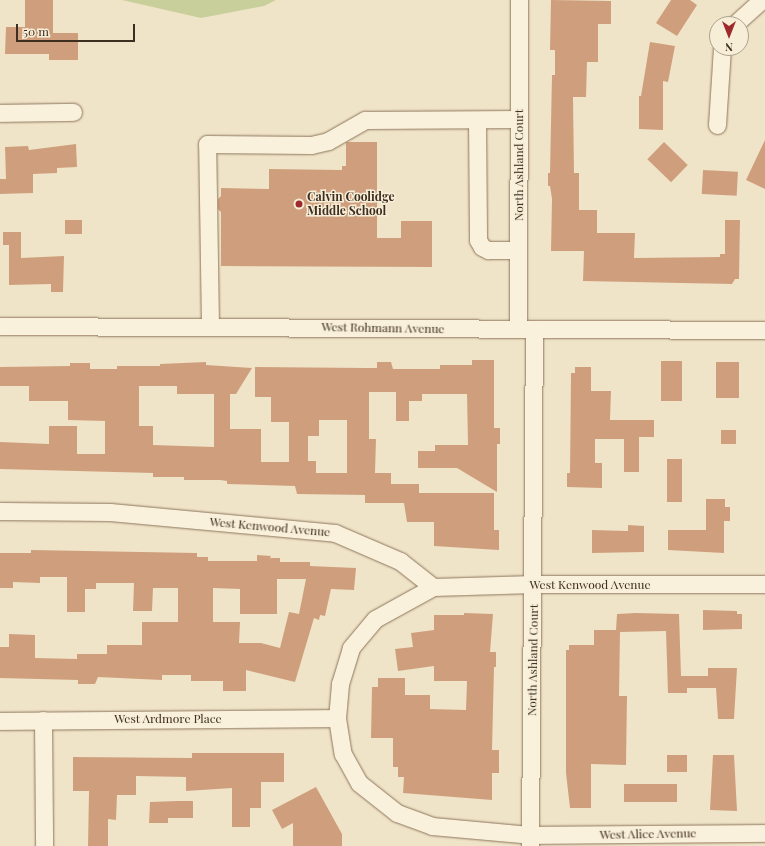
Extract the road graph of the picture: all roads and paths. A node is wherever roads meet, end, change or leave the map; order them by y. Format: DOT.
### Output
graph roads {
  1 [pos="519,0"];
  2 [pos="762,0"];
  3 [pos="744,16"];
  4 [pos="721,56"];
  5 [pos="73,112"];
  6 [pos="0,113"];
  7 [pos="519,119"];
  8 [pos="477,120"];
  9 [pos="717,125"];
  10 [pos="518,250"];
  11 [pos="0,326"];
  12 [pos="210,326"];
  13 [pos="526,329"];
  14 [pos="765,330"];
  15 [pos="0,511"];
  16 [pos="534,584"];
  17 [pos="765,584"];
  18 [pos="433,587"];
  19 [pos="337,718"];
  20 [pos="43,720"];
  21 [pos="0,722"];
  22 [pos="765,833"];
  23 [pos="530,840"];
  24 [pos="44,846"];
  1 -- 7 [label="street, North Ashland Court"];
  2 -- 3 [label="street"];
  4 -- 9 [label="street"];
  5 -- 6 [label="street"];
  7 -- 8 [label="street"];
  7 -- 10 [label="street, North Ashland Court"];
  8 -- 10 [label="street"];
  8 -- 12 [label="street"];
  10 -- 13 [label="street, North Ashland Court"];
  11 -- 12 [label="street, West Rohmann Avenue"];
  12 -- 13 [label="street, West Rohmann Avenue"];
  13 -- 14 [label="street, West Rohmann Avenue"];
  13 -- 16 [label="street, North Ashland Court"];
  15 -- 18 [label="street, West Kenwood Avenue"];
  16 -- 17 [label="street, West Kenwood Avenue"];
  16 -- 18 [label="street, West Kenwood Avenue"];
  16 -- 23 [label="street, North Ashland Court"];
  18 -- 19 [label="street, West Alice Avenue"];
  19 -- 20 [label="street, West Ardmore Place"];
  19 -- 23 [label="street, West Alice Avenue"];
  20 -- 21 [label="street, West Ardmore Place"];
  20 -- 24 [label="street"];
  22 -- 23 [label="street, West Alice Avenue"];
}
